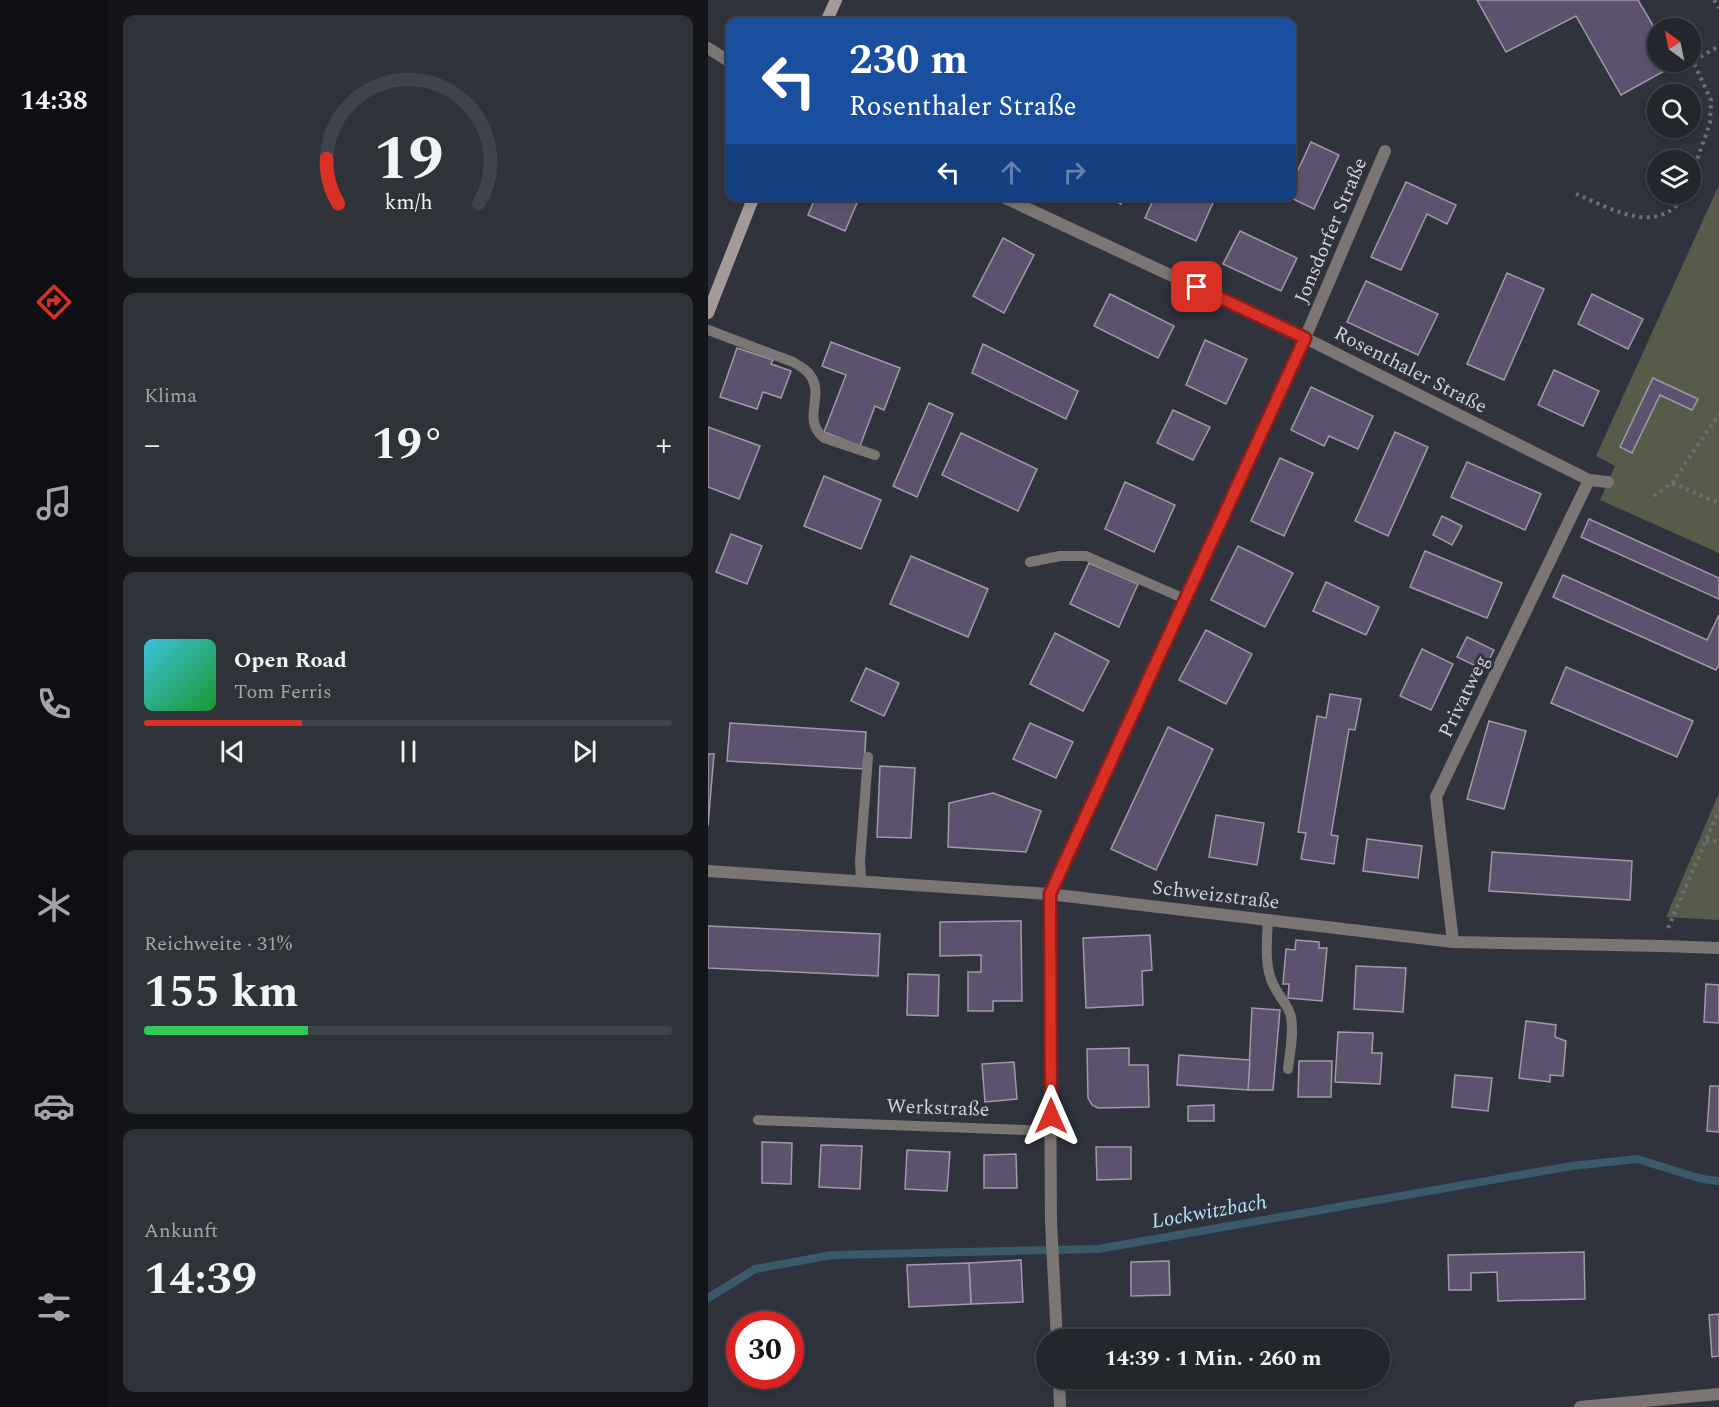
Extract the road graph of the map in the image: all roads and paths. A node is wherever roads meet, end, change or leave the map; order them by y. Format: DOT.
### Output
graph roads {
  1 [pos="836,0"];
  2 [pos="1714,0"];
  3 [pos="1719,8"];
  4 [pos="828,18"];
  5 [pos="1719,46"];
  6 [pos="708,48"];
  7 [pos="726,59"];
  8 [pos="1701,150"];
  9 [pos="1386,152"];
  10 [pos="1576,194"];
  11 [pos="752,201"];
  12 [pos="1012,201"];
  13 [pos="1677,204"];
  14 [pos="708,313"];
  15 [pos="708,330"];
  16 [pos="1305,338"];
  17 [pos="1719,414"];
  18 [pos="875,455"];
  19 [pos="1589,480"];
  20 [pos="1608,483"];
  21 [pos="1672,483"];
  22 [pos="1654,496"];
  23 [pos="1719,503"];
  24 [pos="1030,562"];
  25 [pos="1185,599"];
  26 [pos="868,757"];
  27 [pos="1719,810"];
  28 [pos="1706,841"];
  29 [pos="1719,841"];
  30 [pos="708,871"];
  31 [pos="861,881"];
  32 [pos="1050,894"];
  33 [pos="1268,920"];
  34 [pos="1453,942"];
  35 [pos="1662,946"];
  36 [pos="1719,948"];
  37 [pos="1288,1069"];
  38 [pos="758,1120"];
  39 [pos="1051,1131"];
  40 [pos="1056,1329"];
  41 [pos="1059,1389"];
  42 [pos="1719,1395"];
  43 [pos="1060,1407"];
  44 [pos="1580,1407"];
  45 [pos="1587,1407"];
  1 -- 4 [label="street"];
  2 -- 3 [label="path"];
  5 -- 8 [label="path"];
  6 -- 7 [label="street"];
  9 -- 16 [label="street, Jonsdorfer Straße"];
  10 -- 13 [label="path"];
  11 -- 14 [label="street"];
  12 -- 16 [label="street, Rosenthaler Straße"];
  15 -- 18 [label="lane"];
  16 -- 19 [label="street, Rosenthaler Straße"];
  16 -- 25 [label="street, Jonsdorfer Straße"];
  17 -- 21 [label="path"];
  19 -- 20 [label="street, Rosenthaler Straße"];
  19 -- 34 [label="street, Privatweg"];
  21 -- 22 [label="path"];
  21 -- 23 [label="path"];
  24 -- 25 [label="lane"];
  25 -- 32 [label="street, Jonsdorfer Straße"];
  26 -- 31 [label="lane"];
  27 -- 28 [label="path"];
  28 -- 29 [label="path"];
  28 -- 35 [label="path"];
  30 -- 31 [label="street, Schweizstraße"];
  31 -- 32 [label="street, Schweizstraße"];
  32 -- 33 [label="street, Schweizstraße"];
  32 -- 39 [label="street, Jonsdorfer Straße"];
  33 -- 34 [label="street, Schweizstraße"];
  33 -- 37 [label="lane"];
  34 -- 35 [label="street, Schweizstraße"];
  35 -- 36 [label="street, Schweizstraße"];
  38 -- 39 [label="lane, Werkstraße"];
  39 -- 40 [label="street"];
  41 -- 43 [label="street"];
  42 -- 45 [label="street"];
  44 -- 45 [label="street"];
}
